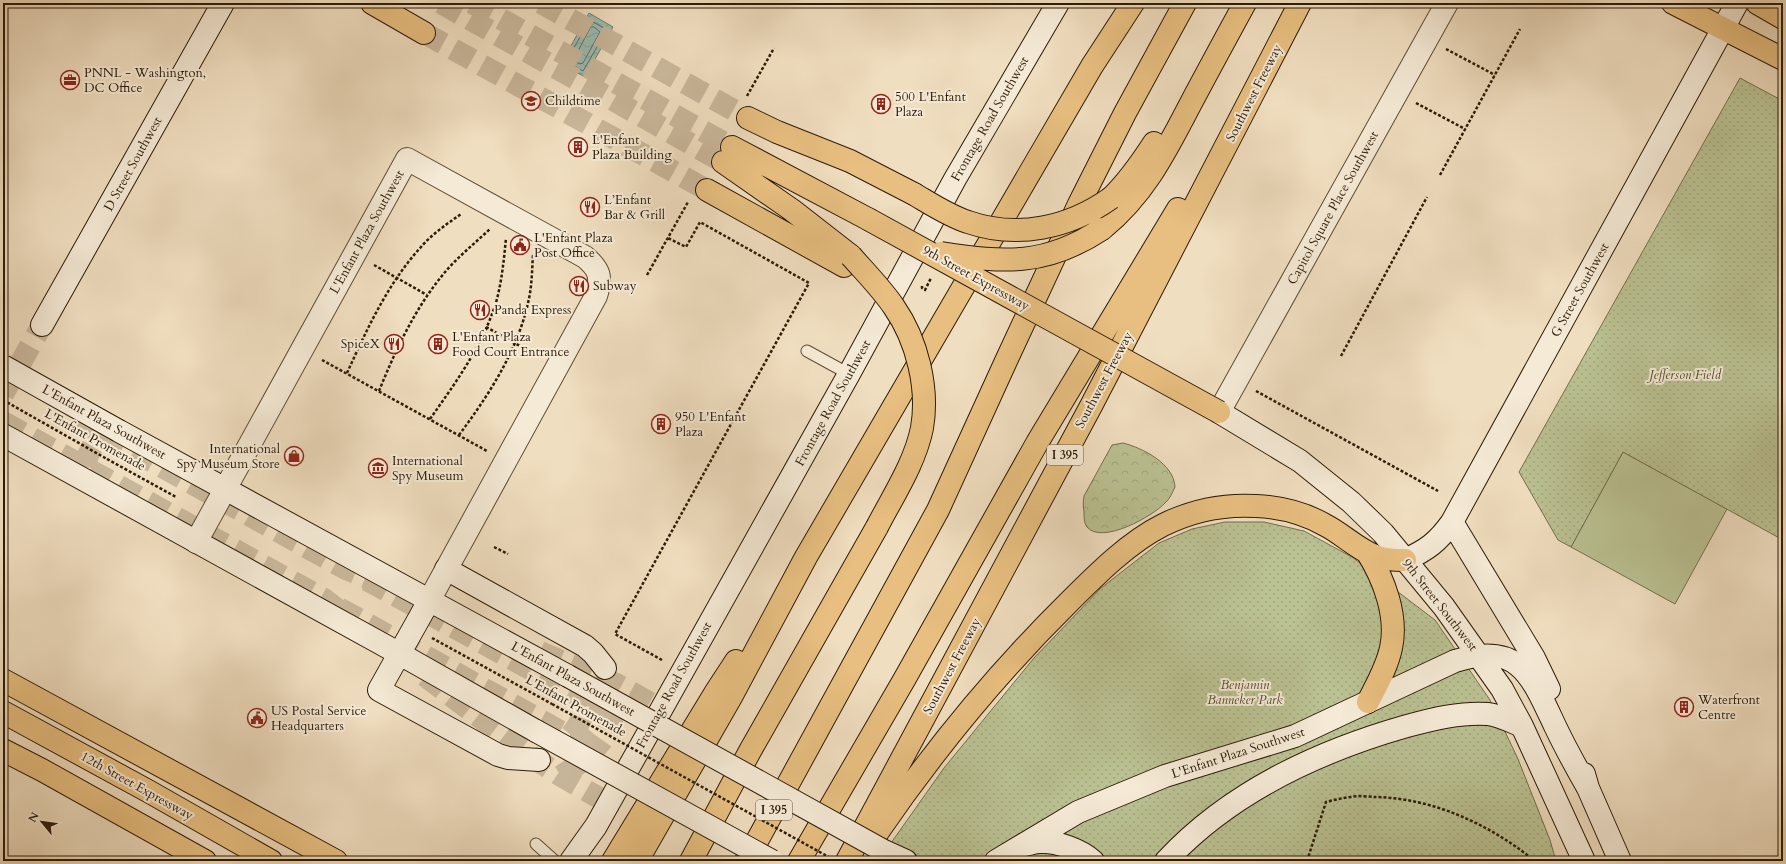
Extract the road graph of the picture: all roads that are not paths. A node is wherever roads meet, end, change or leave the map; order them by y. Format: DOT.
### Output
graph roads {
  1 [pos="224,3"];
  2 [pos="372,3"];
  3 [pos="1058,3"];
  4 [pos="1133,3"];
  5 [pos="1185,3"];
  6 [pos="1245,3"];
  7 [pos="1300,3"];
  8 [pos="1446,3"];
  9 [pos="1673,3"];
  10 [pos="1737,3"];
  11 [pos="1757,3"];
  12 [pos="1783,18"];
  13 [pos="1723,28"];
  14 [pos="424,33"];
  15 [pos="1224,40"];
  16 [pos="1278,46"];
  17 [pos="1783,59"];
  18 [pos="748,118"];
  19 [pos="707,190"];
  20 [pos="926,250"];
  21 [pos="848,261"];
  22 [pos="42,325"];
  23 [pos="808,351"];
  24 [pos="3,366"];
  25 [pos="849,374"];
  26 [pos="1219,412"];
  27 [pos="3,435"];
  28 [pos="226,490"];
  29 [pos="1452,522"];
  30 [pos="196,542"];
  31 [pos="1367,552"];
  32 [pos="806,557"];
  33 [pos="1405,560"];
  34 [pos="446,569"];
  35 [pos="430,599"];
  36 [pos="400,654"];
  37 [pos="1478,655"];
  38 [pos="605,668"];
  39 [pos="3,680"];
  40 [pos="1368,702"];
  41 [pos="3,712"];
  42 [pos="1522,726"];
  43 [pos="3,745"];
  44 [pos="3,750"];
  45 [pos="750,751"];
  46 [pos="539,760"];
  47 [pos="42,770"];
  48 [pos="1588,788"];
  49 [pos="536,844"];
  50 [pos="1022,846"];
  51 [pos="205,861"];
  52 [pos="271,861"];
  53 [pos="336,861"];
  54 [pos="555,861"];
  55 [pos="571,861"];
  56 [pos="613,861"];
  57 [pos="637,861"];
  58 [pos="674,861"];
  59 [pos="691,861"];
  60 [pos="746,861"];
  61 [pos="772,861"];
  62 [pos="799,861"];
  63 [pos="848,861"];
  64 [pos="857,861"];
  65 [pos="906,861"];
  66 [pos="996,861"];
  67 [pos="1094,861"];
  68 [pos="1166,861"];
  69 [pos="1584,861"];
  70 [pos="1620,861"];
  1 -- 22 [label="street, D Street Southwest"];
  2 -- 14 [label="main road"];
  3 -- 25 [label="street, Frontage Road Southwest"];
  4 -- 32 [label="main road"];
  5 -- 60 [label="main road, I 395"];
  6 -- 15 [label="main road"];
  7 -- 16 [label="main road, Southwest Freeway / I 395"];
  8 -- 26 [label="street, Capitol Square Place Southwest"];
  9 -- 13 [label="main road"];
  10 -- 13 [label="street, G Street Southwest"];
  11 -- 12 [label="main road"];
  13 -- 17 [label="main road"];
  13 -- 29 [label="street, G Street Southwest"];
  15 -- 18 [label="main road, bridge"];
  15 -- 20 [label="main road, bridge"];
  16 -- 62 [label="main road"];
  16 -- 63 [label="main road, Southwest Freeway / I 395"];
  19 -- 21 [label="main road"];
  20 -- 21 [label="main road, 9th Street Expressway, bridge"];
  20 -- 26 [label="main road, 9th Street Expressway, bridge"];
  21 -- 45 [label="main road, bridge"];
  23 -- 25 [label="lane"];
  24 -- 28 [label="street, L'Enfant Plaza Southwest, bridge"];
  25 -- 55 [label="street, Frontage Road Southwest"];
  26 -- 33 [label="street, 9th Street Southwest"];
  27 -- 30 [label="street"];
  28 -- 30 [label="street, L'Enfant Plaza Southwest"];
  28 -- 34 [label="street, L'Enfant Plaza Southwest"];
  28 -- 35 [label="street, L'Enfant Plaza Southwest"];
  29 -- 33 [label="street, G Street Southwest"];
  29 -- 48 [label="street"];
  30 -- 36 [label="street"];
  31 -- 33 [label="main road"];
  31 -- 40 [label="main road"];
  31 -- 64 [label="main road"];
  32 -- 56 [label="main road"];
  32 -- 57 [label="main road"];
  33 -- 37 [label="street, 9th Street Southwest"];
  34 -- 35 [label="street, L'Enfant Plaza Southwest"];
  34 -- 38 [label="street"];
  35 -- 36 [label="street, L'Enfant Plaza Southwest"];
  35 -- 65 [label="street, L'Enfant Plaza Southwest, bridge"];
  36 -- 46 [label="street, L'Enfant Plaza Southwest"];
  36 -- 61 [label="street, bridge"];
  37 -- 40 [label="street, L'Enfant Plaza Southwest"];
  37 -- 42 [label="street, 9th Street Southwest"];
  37 -- 48 [label="street, L'Enfant Plaza Southwest"];
  39 -- 53 [label="main road"];
  40 -- 50 [label="street, L'Enfant Plaza Southwest"];
  41 -- 52 [label="main road, 12th Street Expressway"];
  42 -- 68 [label="street"];
  42 -- 69 [label="street, 9th Street Southwest"];
  43 -- 47 [label="main road"];
  44 -- 47 [label="main road"];
  45 -- 58 [label="main road"];
  45 -- 59 [label="main road"];
  47 -- 51 [label="main road"];
  48 -- 70 [label="street"];
  49 -- 54 [label="lane"];
  50 -- 66 [label="street, L'Enfant Plaza Southwest"];
  50 -- 67 [label="street, L'Enfant Plaza Southwest"];
}
